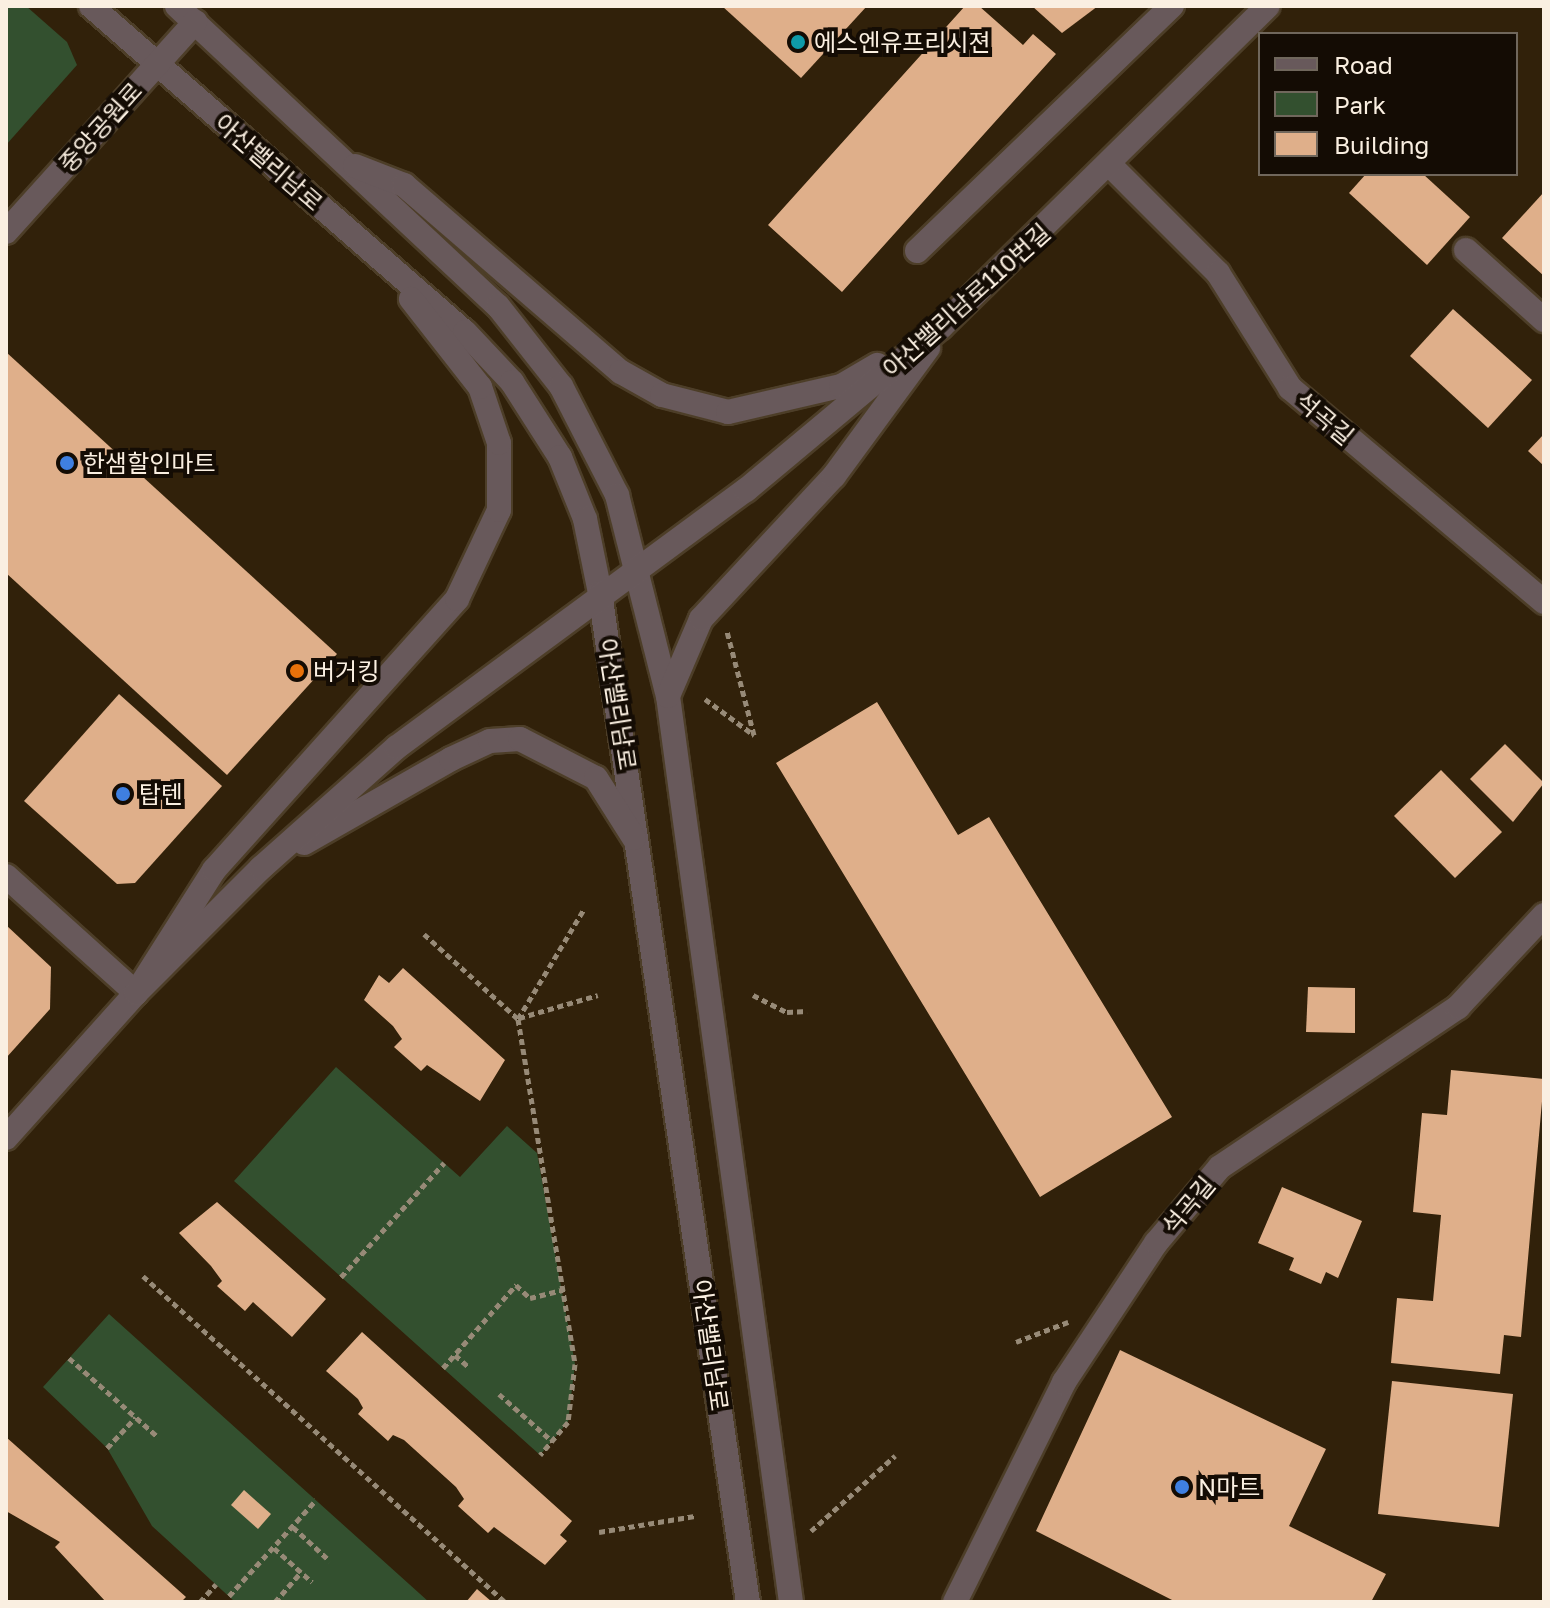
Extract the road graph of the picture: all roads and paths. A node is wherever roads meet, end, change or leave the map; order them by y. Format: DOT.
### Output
graph roads {
  1 [pos="91,6"];
  2 [pos="1172,6"];
  3 [pos="1268,6"];
  4 [pos="186,14"];
  5 [pos="157,65"];
  6 [pos="343,161"];
  7 [pos="1110,165"];
  8 [pos="6,232"];
  9 [pos="1466,250"];
  10 [pos="917,251"];
  11 [pos="376,254"];
  12 [pos="1544,320"];
  13 [pos="941,327"];
  14 [pos="639,565"];
  15 [pos="600,593"];
  16 [pos="1544,602"];
  17 [pos="727,630"];
  18 [pos="668,696"];
  19 [pos="705,699"];
  20 [pos="639,847"];
  21 [pos="261,868"];
  22 [pos="6,876"];
  23 [pos="584,909"];
  24 [pos="1544,915"];
  25 [pos="424,934"];
  26 [pos="136,993"];
  27 [pos="598,995"];
  28 [pos="753,995"];
  29 [pos="807,1011"];
  30 [pos="518,1019"];
  31 [pos="6,1138"];
  32 [pos="444,1163"];
  33 [pos="143,1276"];
  34 [pos="341,1277"];
  35 [pos="563,1289"];
  36 [pos="455,1355"];
  37 [pos="69,1358"];
  38 [pos="469,1367"];
  39 [pos="443,1368"];
  40 [pos="499,1394"];
  41 [pos="136,1417"];
  42 [pos="157,1436"];
  43 [pos="552,1441"];
  44 [pos="107,1448"];
  45 [pos="540,1455"];
  46 [pos="895,1456"];
  47 [pos="316,1500"];
  48 [pos="695,1516"];
  49 [pos="293,1526"];
  50 [pos="811,1531"];
  51 [pos="599,1532"];
  52 [pos="274,1547"];
  53 [pos="330,1561"];
  54 [pos="301,1572"];
  55 [pos="312,1582"];
  56 [pos="216,1584"];
  57 [pos="229,1596"];
  58 [pos="200,1602"];
  59 [pos="275,1602"];
  60 [pos="505,1602"];
  61 [pos="748,1602"];
  62 [pos="791,1602"];
  63 [pos="955,1602"];
  1 -- 5 [label="street, 아산밸리남로"];
  2 -- 10 [label="street"];
  3 -- 7 [label="street, 아산밸리남로110번길"];
  4 -- 5 [label="street, 중앙공원로"];
  4 -- 6 [label="street, 아산밸리남로"];
  5 -- 8 [label="street, 중앙공원로"];
  5 -- 11 [label="street, 아산밸리남로"];
  6 -- 13 [label="street"];
  6 -- 14 [label="street, 아산밸리남로"];
  7 -- 13 [label="street, 아산밸리남로110번길"];
  7 -- 16 [label="street, 석곡길"];
  9 -- 12 [label="street"];
  11 -- 15 [label="street, 아산밸리남로"];
  11 -- 26 [label="street"];
  13 -- 14 [label="street, 아산밸리남로110번길"];
  13 -- 18 [label="street"];
  14 -- 15 [label="street, 아산밸리남로110번길"];
  14 -- 18 [label="street, 아산밸리남로"];
  15 -- 20 [label="street, 아산밸리남로"];
  15 -- 21 [label="street, 아산밸리남로110번길"];
  17 -- 19 [label="path"];
  18 -- 62 [label="street, 아산밸리남로"];
  20 -- 21 [label="street"];
  20 -- 61 [label="street, 아산밸리남로"];
  21 -- 26 [label="street"];
  22 -- 26 [label="street"];
  23 -- 30 [label="path"];
  24 -- 63 [label="street, 석곡길"];
  25 -- 30 [label="path"];
  26 -- 31 [label="street"];
  27 -- 30 [label="path"];
  28 -- 29 [label="path"];
  30 -- 35 [label="path"];
  32 -- 34 [label="path"];
  33 -- 60 [label="path"];
  35 -- 36 [label="path"];
  35 -- 43 [label="path"];
  36 -- 38 [label="path"];
  36 -- 39 [label="path"];
  37 -- 41 [label="path"];
  40 -- 43 [label="path"];
  41 -- 42 [label="path"];
  41 -- 44 [label="path"];
  43 -- 45 [label="path"];
  46 -- 50 [label="path"];
  47 -- 49 [label="path"];
  48 -- 51 [label="path"];
  49 -- 52 [label="path"];
  49 -- 53 [label="path"];
  52 -- 54 [label="path"];
  52 -- 57 [label="path"];
  54 -- 55 [label="path"];
  54 -- 59 [label="path"];
  56 -- 58 [label="path"];
}
